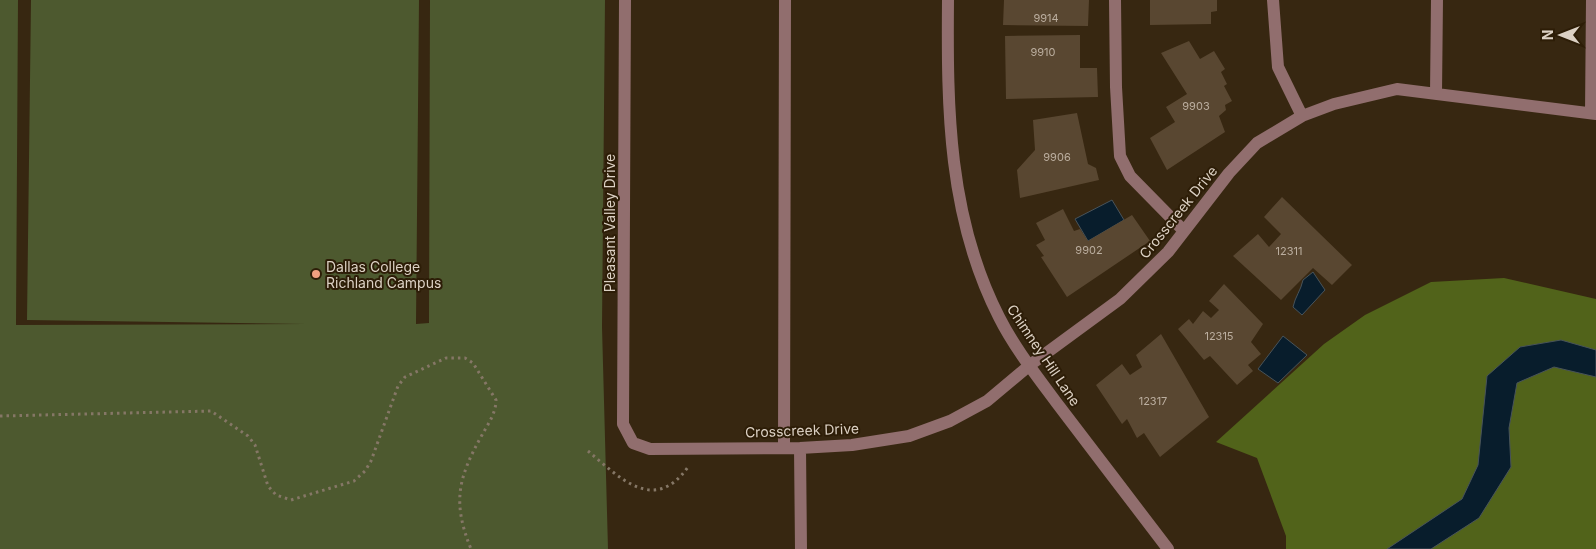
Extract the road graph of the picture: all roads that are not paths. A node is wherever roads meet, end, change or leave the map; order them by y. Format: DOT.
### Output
graph roads {
  1 [pos="625,0"];
  2 [pos="785,0"];
  3 [pos="948,0"];
  4 [pos="1115,0"];
  5 [pos="1273,0"];
  6 [pos="1437,0"];
  7 [pos="1592,0"];
  8 [pos="1436,92"];
  9 [pos="1594,114"];
  10 [pos="1302,116"];
  11 [pos="1184,231"];
  12 [pos="1030,365"];
  13 [pos="634,443"];
  14 [pos="784,448"];
  15 [pos="800,448"];
  16 [pos="801,549"];
  17 [pos="1168,549"];
  1 -- 13 [label="street, Pleasant Valley Drive"];
  2 -- 14 [label="street"];
  3 -- 12 [label="street, Chimney Hill Lane"];
  4 -- 11 [label="street"];
  5 -- 10 [label="street"];
  6 -- 8 [label="street"];
  7 -- 9 [label="street"];
  8 -- 9 [label="street, Crosscreek Drive"];
  8 -- 10 [label="street, Crosscreek Drive"];
  10 -- 11 [label="street, Crosscreek Drive"];
  11 -- 12 [label="street, Crosscreek Drive"];
  12 -- 15 [label="street, Crosscreek Drive"];
  12 -- 17 [label="street, Chimney Hill Lane"];
  13 -- 14 [label="street, Crosscreek Drive"];
  14 -- 15 [label="street, Crosscreek Drive"];
  15 -- 16 [label="street"];
}
